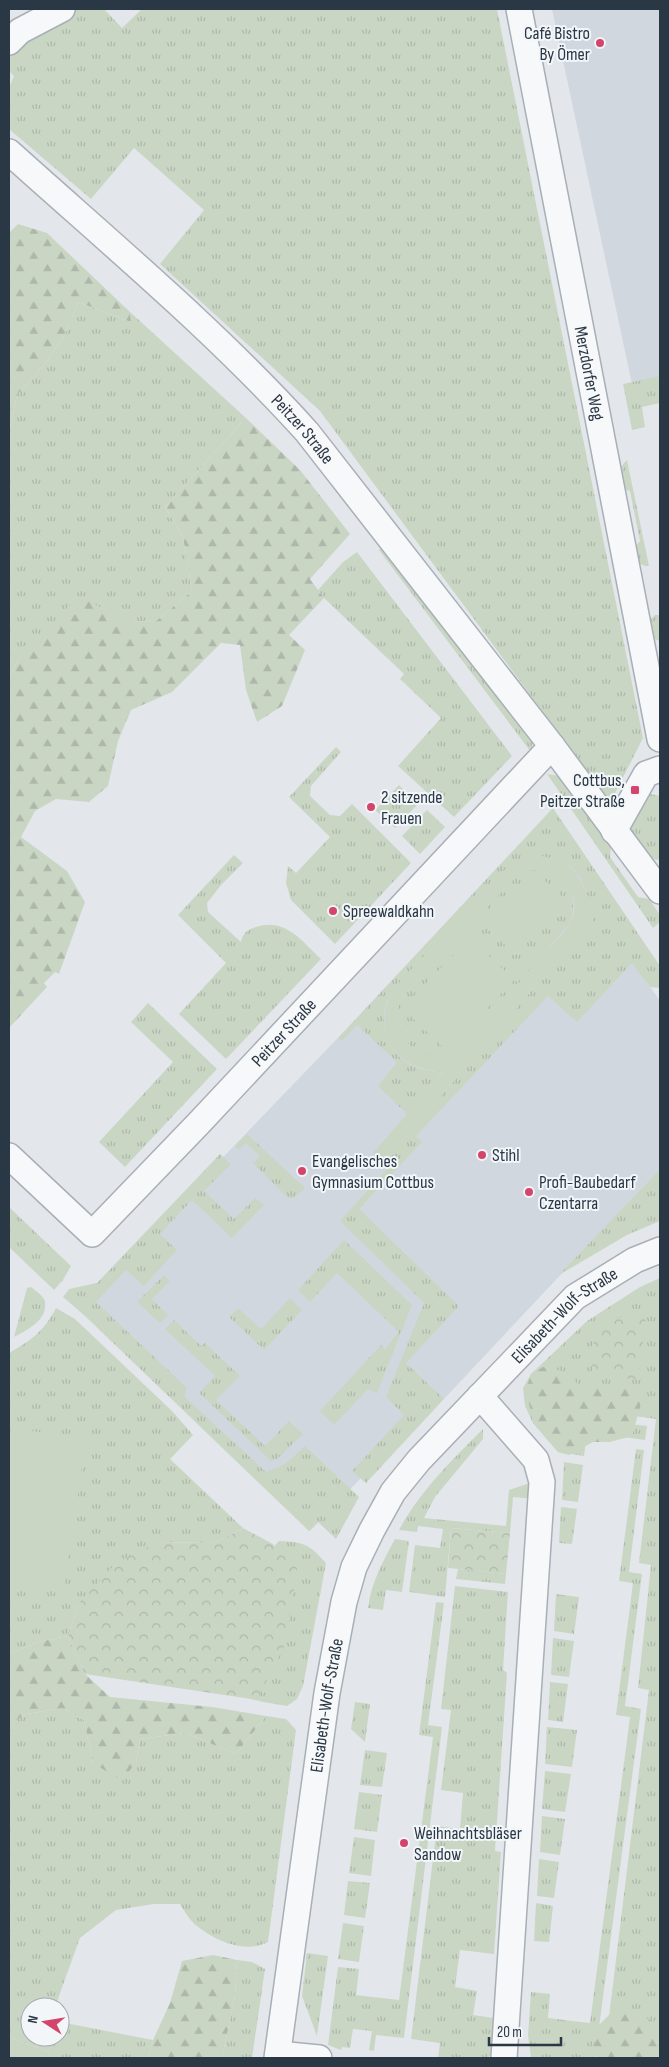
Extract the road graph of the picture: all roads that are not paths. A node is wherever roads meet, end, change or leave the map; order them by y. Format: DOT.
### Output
graph roads {
  1 [pos="62,9"];
  2 [pos="519,9"];
  3 [pos="9,42"];
  4 [pos="9,152"];
  5 [pos="660,739"];
  6 [pos="552,746"];
  7 [pos="660,769"];
  8 [pos="614,831"];
  9 [pos="660,891"];
  10 [pos="9,1156"];
  11 [pos="660,1250"];
  12 [pos="480,1396"];
  13 [pos="277,2056"];
  14 [pos="319,2058"];
  15 [pos="504,2058"];
  1 -- 3 [label="street"];
  2 -- 5 [label="street, Merzdorfer Weg"];
  4 -- 6 [label="street, Peitzer Straße"];
  6 -- 8 [label="street, Peitzer Straße"];
  6 -- 10 [label="street, Peitzer Straße"];
  7 -- 8 [label="street"];
  8 -- 9 [label="street, Peitzer Straße"];
  11 -- 12 [label="street, Elisabeth-Wolf-Straße"];
  12 -- 13 [label="street, Elisabeth-Wolf-Straße"];
  12 -- 15 [label="street"];
  13 -- 14 [label="street"];
}
